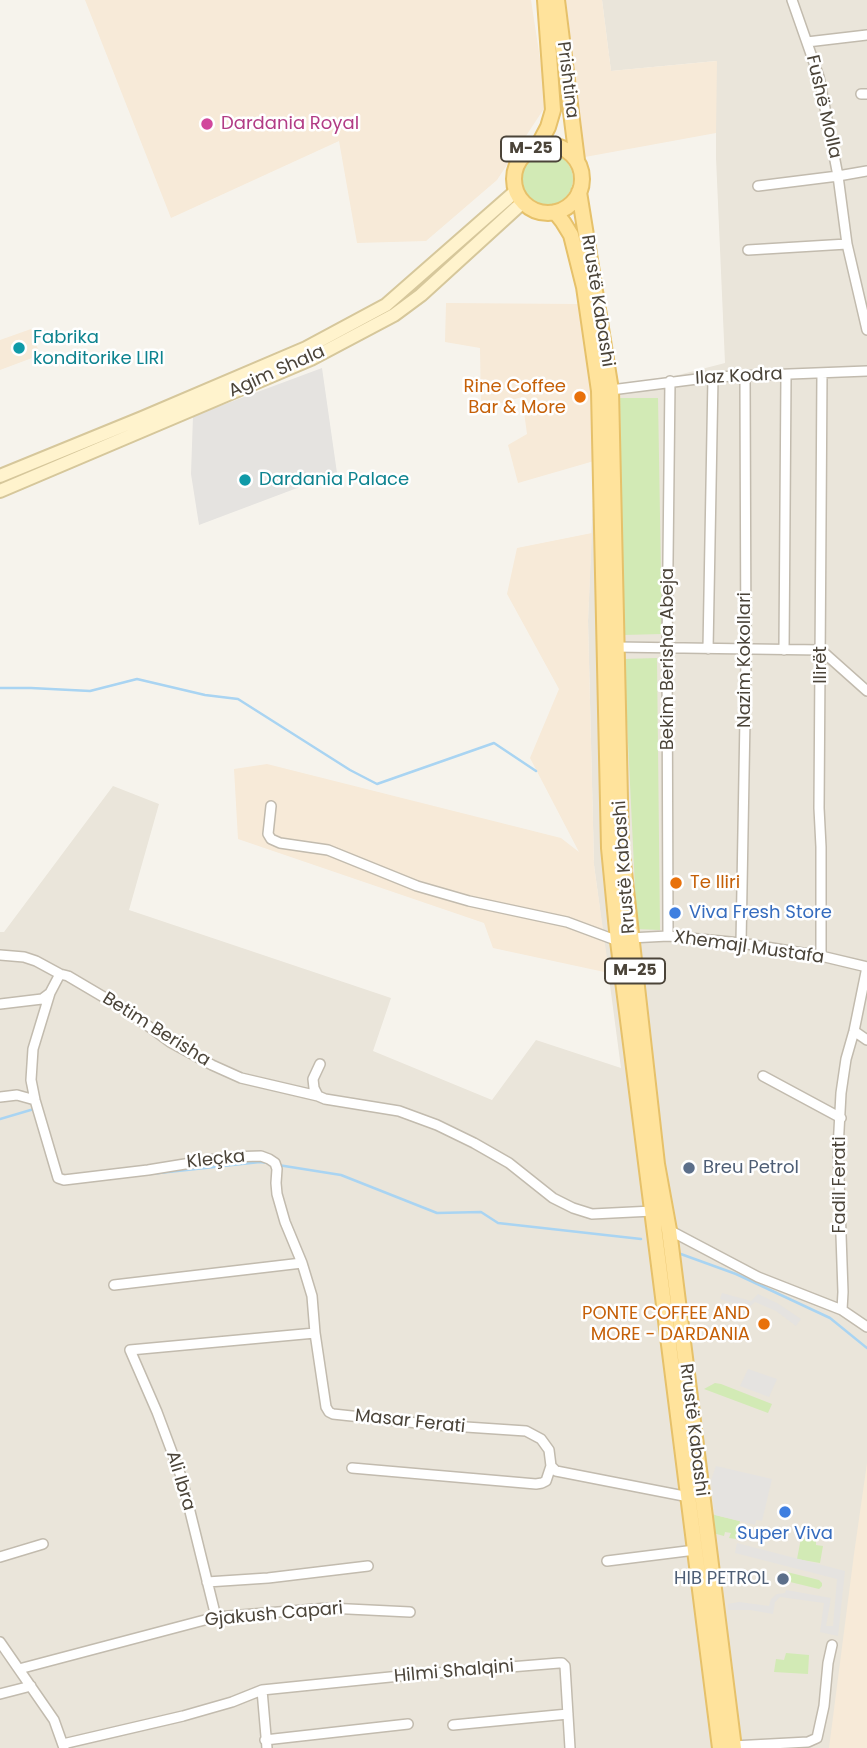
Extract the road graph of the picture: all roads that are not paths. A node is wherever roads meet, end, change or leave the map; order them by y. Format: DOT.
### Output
graph roads {
  1 [pos="545,0"];
  2 [pos="557,0"];
  3 [pos="792,0"];
  4 [pos="867,35"];
  5 [pos="807,42"];
  6 [pos="538,146"];
  7 [pos="577,160"];
  8 [pos="867,171"];
  9 [pos="838,176"];
  10 [pos="758,186"];
  11 [pos="579,192"];
  12 [pos="520,197"];
  13 [pos="555,212"];
  14 [pos="847,244"];
  15 [pos="748,250"];
  16 [pos="867,330"];
  17 [pos="867,371"];
  18 [pos="822,373"];
  19 [pos="786,375"];
  20 [pos="713,377"];
  21 [pos="745,377"];
  22 [pos="670,381"];
  23 [pos="611,390"];
  24 [pos="0,477"];
  25 [pos="0,491"];
  26 [pos="611,647"];
  27 [pos="667,648"];
  28 [pos="708,649"];
  29 [pos="746,650"];
  30 [pos="784,650"];
  31 [pos="821,650"];
  32 [pos="867,691"];
  33 [pos="271,806"];
  34 [pos="668,936"];
  35 [pos="624,939"];
  36 [pos="741,943"];
  37 [pos="0,955"];
  38 [pos="821,956"];
  39 [pos="867,967"];
  40 [pos="60,974"];
  41 [pos="50,993"];
  42 [pos="0,1004"];
  43 [pos="854,1031"];
  44 [pos="867,1040"];
  45 [pos="320,1064"];
  46 [pos="763,1076"];
  47 [pos="318,1096"];
  48 [pos="0,1097"];
  49 [pos="34,1100"];
  50 [pos="841,1118"];
  51 [pos="653,1211"];
  52 [pos="669,1230"];
  53 [pos="302,1263"];
  54 [pos="114,1285"];
  55 [pos="842,1310"];
  56 [pos="867,1326"];
  57 [pos="315,1333"];
  58 [pos="551,1466"];
  59 [pos="352,1468"];
  60 [pos="689,1497"];
  61 [pos="43,1544"];
  62 [pos="695,1550"];
  63 [pos="0,1557"];
  64 [pos="607,1561"];
  65 [pos="368,1566"];
  66 [pos="207,1582"];
  67 [pos="410,1612"];
  68 [pos="216,1617"];
  69 [pos="0,1642"];
  70 [pos="832,1645"];
  71 [pos="12,1659"];
  72 [pos="0,1662"];
  73 [pos="19,1669"];
  74 [pos="31,1686"];
  75 [pos="262,1690"];
  76 [pos="0,1694"];
  77 [pos="568,1714"];
  78 [pos="408,1724"];
  79 [pos="453,1725"];
  80 [pos="266,1744"];
  81 [pos="63,1746"];
  82 [pos="570,1748"];
  83 [pos="729,1748"];
  1 -- 6 [label="main road, Prishtina / M-25"];
  2 -- 7 [label="main road, Prishtina / M-25"];
  3 -- 5 [label="street, Fushë Molla"];
  4 -- 5 [label="street"];
  5 -- 9 [label="street, Fushë Molla"];
  6 -- 7 [label="main road, M-25"];
  6 -- 12 [label="main road, Prishtina / M-25"];
  7 -- 11 [label="main road, Prishtina / M-25"];
  8 -- 9 [label="street, Fushë Molla"];
  9 -- 10 [label="street"];
  9 -- 14 [label="street, Fushë Molla"];
  11 -- 13 [label="main road"];
  11 -- 23 [label="main road, Rrustë Kabashi / M-25"];
  12 -- 13 [label="main road"];
  12 -- 24 [label="main road, Agim Shala"];
  12 -- 25 [label="main road, Agim Shala"];
  13 -- 26 [label="main road, Rrustë Kabashi / M-25"];
  14 -- 15 [label="street"];
  14 -- 16 [label="street, Fushë Molla"];
  17 -- 18 [label="street, Ilaz Kodra"];
  18 -- 19 [label="street, Ilaz Kodra"];
  18 -- 31 [label="street, Ilirët"];
  19 -- 21 [label="street, Ilaz Kodra"];
  19 -- 30 [label="street"];
  20 -- 21 [label="street, Ilaz Kodra"];
  20 -- 22 [label="street, Ilaz Kodra"];
  20 -- 28 [label="street"];
  21 -- 29 [label="street, Nazim Kokollari"];
  22 -- 23 [label="street, Ilaz Kodra"];
  22 -- 27 [label="street, Bekim Berisha Abeja"];
  23 -- 26 [label="main road, Rrustë Kabashi / M-25"];
  26 -- 27 [label="street"];
  26 -- 35 [label="main road, Rrustë Kabashi / M-25"];
  27 -- 28 [label="street"];
  27 -- 34 [label="street, Bekim Berisha Abeja"];
  28 -- 29 [label="street"];
  29 -- 30 [label="street"];
  29 -- 36 [label="street, Nazim Kokollari"];
  30 -- 31 [label="street"];
  31 -- 32 [label="street"];
  31 -- 38 [label="street, Ilirët"];
  33 -- 35 [label="street"];
  34 -- 35 [label="street, Xhemajl Mustafa"];
  34 -- 36 [label="street, Xhemajl Mustafa"];
  35 -- 51 [label="main road, Rrustë Kabashi / M-25"];
  35 -- 52 [label="main road, Rrustë Kabashi / M-25"];
  36 -- 38 [label="street, Xhemajl Mustafa"];
  37 -- 40 [label="street, Betim Berisha"];
  38 -- 39 [label="street, Xhemajl Mustafa"];
  39 -- 43 [label="street, Fadil Ferati"];
  40 -- 41 [label="street"];
  40 -- 47 [label="street, Betim Berisha"];
  41 -- 42 [label="street"];
  41 -- 49 [label="street"];
  43 -- 44 [label="street"];
  43 -- 50 [label="street, Fadil Ferati"];
  45 -- 47 [label="street"];
  46 -- 50 [label="street"];
  47 -- 51 [label="street, Betim Berisha"];
  48 -- 49 [label="street"];
  49 -- 53 [label="street, Kleçka"];
  50 -- 55 [label="street, Fadil Ferati"];
  51 -- 60 [label="main road, Rrustë Kabashi / M-25"];
  52 -- 55 [label="street"];
  52 -- 83 [label="main road, Rrustë Kabashi / M-25"];
  53 -- 54 [label="street"];
  53 -- 57 [label="street, Kleçka"];
  55 -- 56 [label="street"];
  57 -- 58 [label="street, Masar Ferati"];
  57 -- 66 [label="street, Ali Ibra"];
  58 -- 59 [label="street"];
  58 -- 60 [label="street"];
  60 -- 62 [label="main road, Rrustë Kabashi / M-25"];
  61 -- 63 [label="street"];
  62 -- 64 [label="street"];
  62 -- 83 [label="main road, Rrustë Kabashi / M-25"];
  65 -- 66 [label="street"];
  66 -- 68 [label="street, Ali Ibra"];
  67 -- 68 [label="street, Gjakush Capari"];
  68 -- 73 [label="street, Gjakush Capari"];
  69 -- 71 [label="street"];
  70 -- 83 [label="street"];
  71 -- 72 [label="street"];
  71 -- 73 [label="street"];
  73 -- 74 [label="street"];
  74 -- 76 [label="street"];
  74 -- 81 [label="street"];
  75 -- 77 [label="street, Hilmi Shalqini"];
  75 -- 80 [label="street"];
  75 -- 81 [label="street"];
  77 -- 79 [label="street"];
  77 -- 82 [label="street, Hilmi Shalqini"];
  78 -- 80 [label="street"];
}
